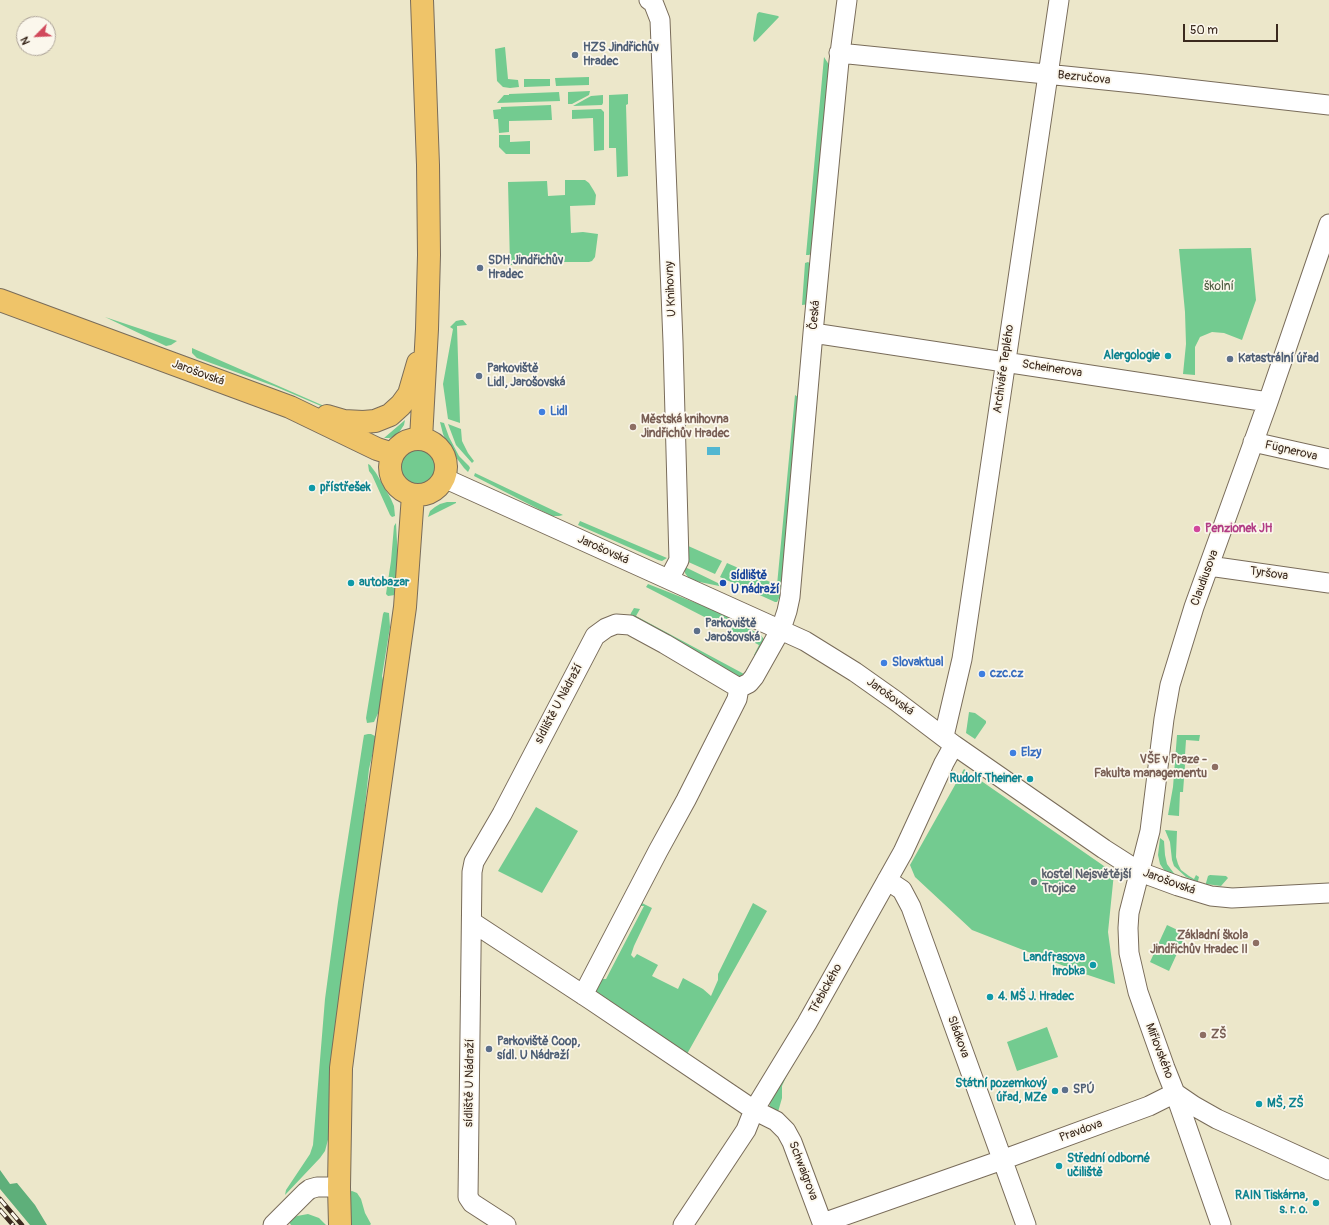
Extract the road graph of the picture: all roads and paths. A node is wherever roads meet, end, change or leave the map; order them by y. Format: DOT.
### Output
graph roads {
  1 [pos="422,0"];
  2 [pos="649,0"];
  3 [pos="847,0"];
  4 [pos="1059,0"];
  5 [pos="839,53"];
  6 [pos="1049,75"];
  7 [pos="1329,106"];
  8 [pos="1329,224"];
  9 [pos="0,300"];
  10 [pos="427,329"];
  11 [pos="813,332"];
  12 [pos="1005,361"];
  13 [pos="1268,402"];
  14 [pos="290,407"];
  15 [pos="421,439"];
  16 [pos="1253,442"];
  17 [pos="393,454"];
  18 [pos="1329,459"];
  19 [pos="444,478"];
  20 [pos="413,495"];
  21 [pos="1209,566"];
  22 [pos="669,579"];
  23 [pos="1329,583"];
  24 [pos="781,629"];
  25 [pos="739,688"];
  26 [pos="949,741"];
  27 [pos="1140,872"];
  28 [pos="887,880"];
  29 [pos="1329,893"];
  30 [pos="472,922"];
  31 [pos="583,995"];
  32 [pos="1175,1093"];
  33 [pos="754,1110"];
  34 [pos="1217,1119"];
  35 [pos="1195,1151"];
  36 [pos="1002,1160"];
  37 [pos="1329,1170"];
  38 [pos="339,1187"];
  39 [pos="823,1224"];
  40 [pos="273,1225"];
  41 [pos="340,1225"];
  42 [pos="506,1225"];
  43 [pos="683,1225"];
  44 [pos="1026,1225"];
  45 [pos="1221,1225"];
  1 -- 10 [label="main road"];
  2 -- 22 [label="street, U Knihovny"];
  3 -- 5 [label="street, Česká"];
  4 -- 6 [label="street, Archiváře Teplého"];
  5 -- 6 [label="street, Bezručova"];
  5 -- 11 [label="street, Česká"];
  6 -- 7 [label="street, Bezručova"];
  6 -- 12 [label="street, Archiváře Teplého"];
  8 -- 13 [label="street, Claudiusova"];
  9 -- 14 [label="main road, Jarošovská"];
  10 -- 14 [label="main road"];
  10 -- 15 [label="main road"];
  11 -- 12 [label="street, Scheinerova"];
  11 -- 24 [label="street, Česká"];
  12 -- 13 [label="street, Scheinerova"];
  12 -- 26 [label="street, Archiváře Teplého"];
  13 -- 16 [label="street, Claudiusova"];
  14 -- 17 [label="main road, Jarošovská"];
  15 -- 17 [label="main road"];
  15 -- 19 [label="main road"];
  16 -- 18 [label="street, Fügnerova"];
  16 -- 21 [label="street, Claudiusova"];
  17 -- 20 [label="main road"];
  19 -- 20 [label="main road"];
  19 -- 22 [label="street, Jarošovská"];
  20 -- 38 [label="main road"];
  21 -- 23 [label="street, Tyršova"];
  21 -- 27 [label="street, Claudiusova"];
  22 -- 24 [label="street, Jarošovská"];
  24 -- 25 [label="street"];
  24 -- 26 [label="street, Jarošovská"];
  25 -- 30 [label="street, sídliště U Nádraží"];
  25 -- 31 [label="street"];
  26 -- 27 [label="street, Jarošovská"];
  26 -- 28 [label="street, Třebického"];
  27 -- 29 [label="street, Jarošovská"];
  27 -- 32 [label="street, Miřiovského"];
  28 -- 33 [label="street, Třebického"];
  28 -- 36 [label="street, Sládkova"];
  30 -- 31 [label="street"];
  30 -- 42 [label="street, sídliště U Nádraží"];
  31 -- 33 [label="street"];
  32 -- 34 [label="street"];
  32 -- 35 [label="street, Miřiovského"];
  32 -- 36 [label="street, Pravdova"];
  33 -- 39 [label="street, Schwaigrova"];
  33 -- 43 [label="street, Třebického"];
  34 -- 35 [label="street"];
  34 -- 37 [label="street"];
  35 -- 45 [label="street, Miřiovského"];
  36 -- 39 [label="street, Pravdova"];
  36 -- 44 [label="street, Sládkova"];
  38 -- 40 [label="street"];
  38 -- 41 [label="main road"];
}
